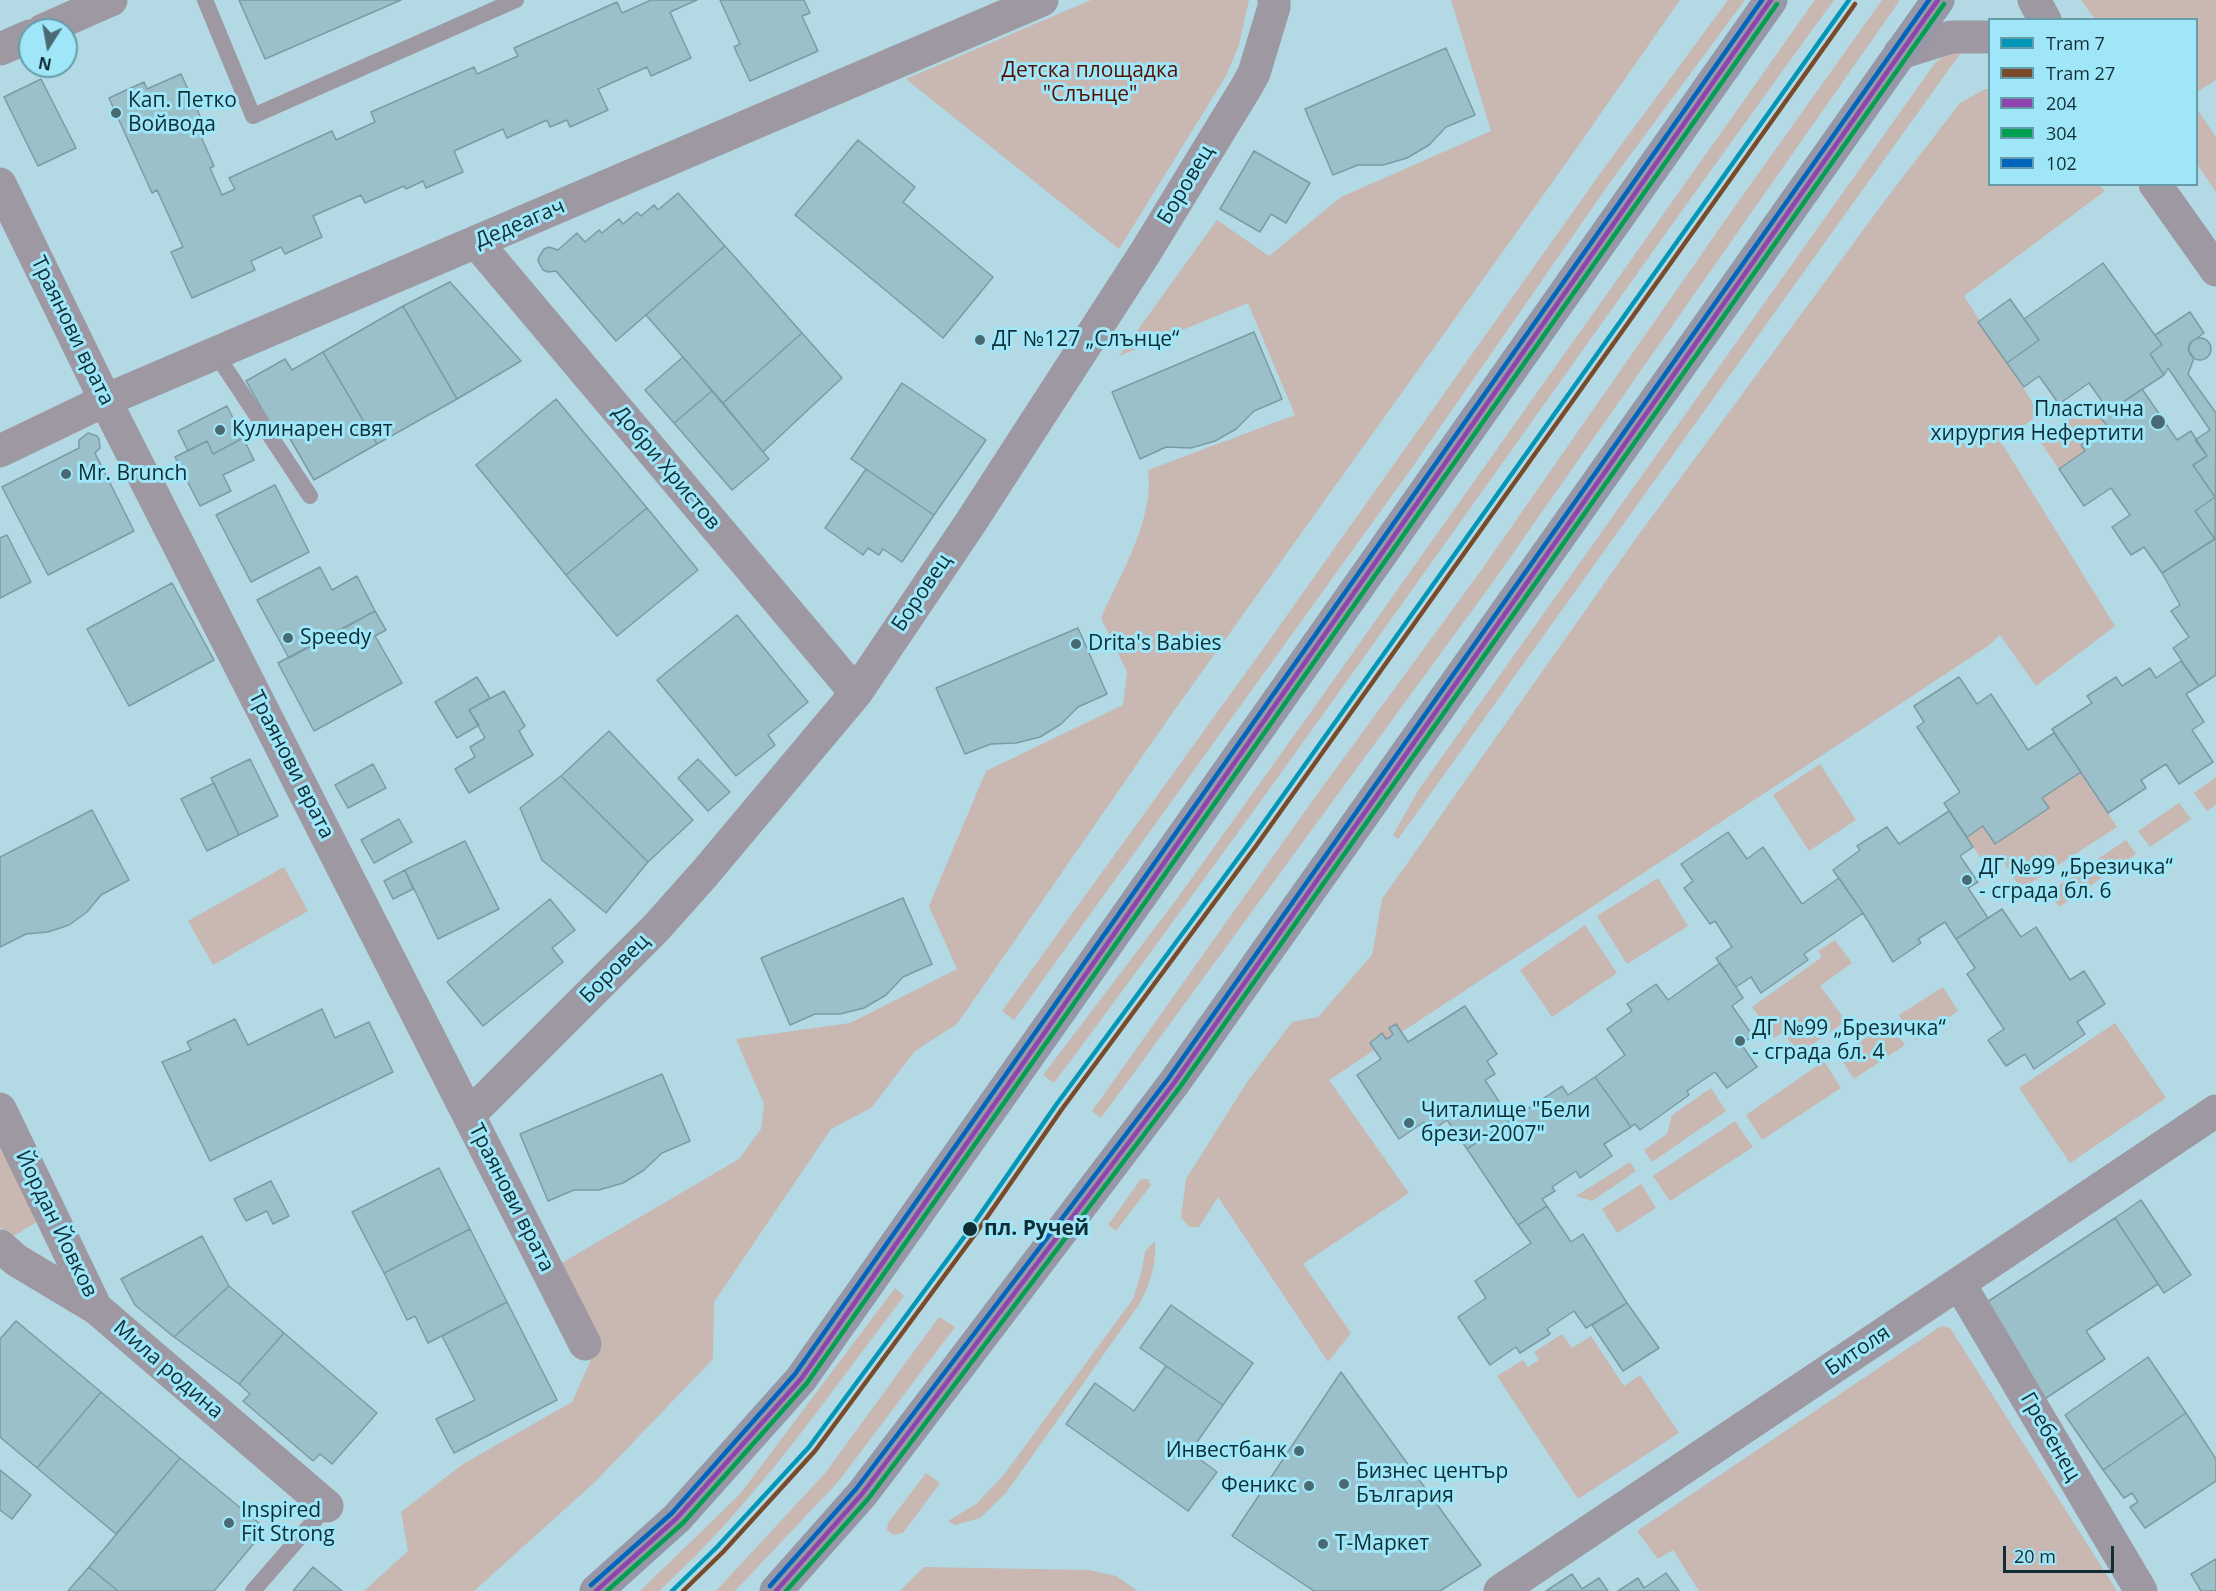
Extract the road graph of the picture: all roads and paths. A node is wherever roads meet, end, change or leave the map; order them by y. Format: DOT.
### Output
graph roads {
  1 [pos="111,0"];
  2 [pos="205,0"];
  3 [pos="516,0"];
  4 [pos="1042,0"];
  5 [pos="1274,0"];
  6 [pos="1771,0"];
  7 [pos="1938,0"];
  8 [pos="2034,0"];
  9 [pos="70,18"];
  10 [pos="2043,18"];
  11 [pos="1988,37"];
  12 [pos="18,41"];
  13 [pos="0,49"];
  14 [pos="1900,53"];
  15 [pos="0,184"];
  16 [pos="2157,186"];
  17 [pos="477,243"];
  18 [pos="2214,262"];
  19 [pos="216,354"];
  20 [pos="106,400"];
  21 [pos="0,452"];
  22 [pos="310,496"];
  23 [pos="855,693"];
  24 [pos="0,1109"];
  25 [pos="2216,1111"];
  26 [pos="469,1115"];
  27 [pos="5,1262"];
  28 [pos="1959,1283"];
  29 [pos="96,1308"];
  30 [pos="585,1344"];
  31 [pos="327,1506"];
  32 [pos="253,1591"];
  33 [pos="596,1591"];
  34 [pos="776,1591"];
  35 [pos="1500,1591"];
  36 [pos="2141,1591"];
  1 -- 9 [label="street"];
  2 -- 3 [label="lane"];
  4 -- 17 [label="street, Дедеагач"];
  5 -- 23 [label="street, Боровец"];
  6 -- 33 [label="main road"];
  7 -- 14 [label="main road"];
  8 -- 10 [label="street"];
  11 -- 14 [label="street"];
  12 -- 13 [label="street"];
  14 -- 34 [label="main road"];
  15 -- 20 [label="street, Траянови врата"];
  16 -- 18 [label="street"];
  17 -- 19 [label="street, Дедеагач"];
  17 -- 23 [label="street, Добри Христов"];
  19 -- 20 [label="street, Дедеагач"];
  19 -- 22 [label="lane"];
  20 -- 21 [label="street, Дедеагач"];
  20 -- 26 [label="street, Траянови врата"];
  23 -- 26 [label="street, Боровец"];
  24 -- 29 [label="street, Йордан Йовков"];
  25 -- 28 [label="street, Битоля"];
  26 -- 30 [label="street, Траянови врата"];
  27 -- 29 [label="street, Мила родина"];
  28 -- 35 [label="street, Битоля"];
  28 -- 36 [label="street, Гребенец"];
  29 -- 31 [label="street, Мила родина"];
  31 -- 32 [label="lane"];
}
